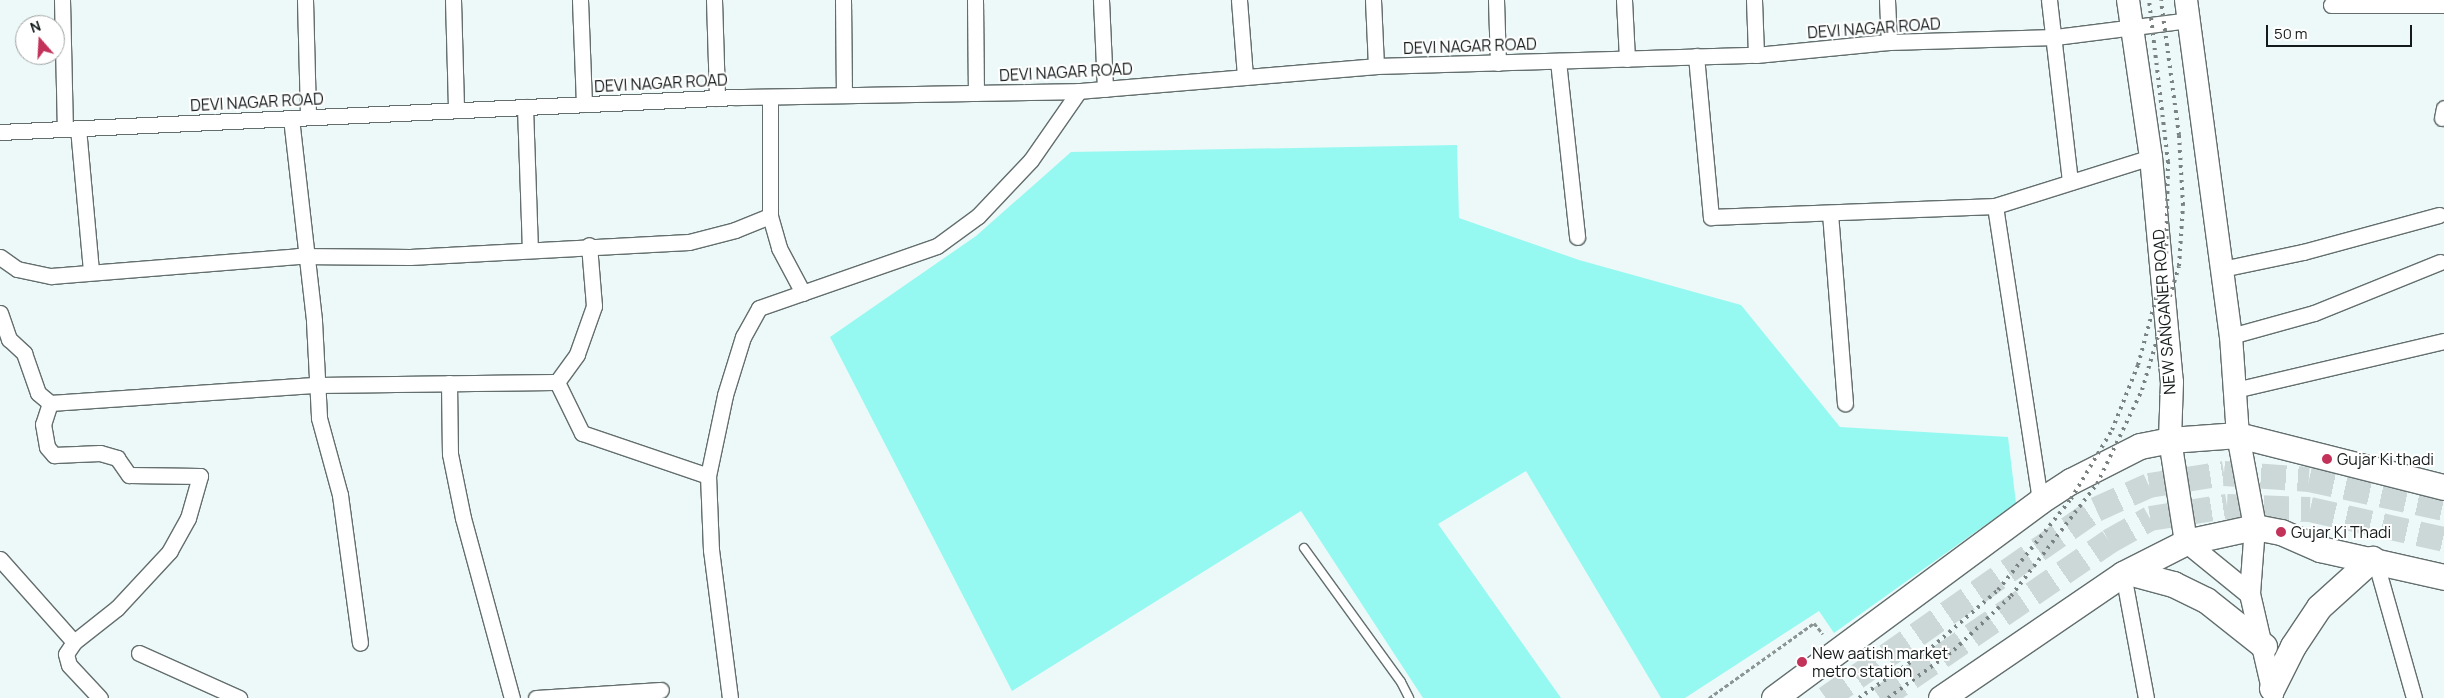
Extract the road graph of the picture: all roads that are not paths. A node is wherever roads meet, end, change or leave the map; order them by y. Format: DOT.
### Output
graph roads {
  1 [pos="62,0"];
  2 [pos="305,0"];
  3 [pos="453,0"];
  4 [pos="580,0"];
  5 [pos="714,0"];
  6 [pos="844,0"];
  7 [pos="975,0"];
  8 [pos="1101,0"];
  9 [pos="1239,0"];
  10 [pos="1373,0"];
  11 [pos="1496,0"];
  12 [pos="1624,0"];
  13 [pos="1754,0"];
  14 [pos="1887,0"];
  15 [pos="2049,0"];
  16 [pos="2128,0"];
  17 [pos="2331,5"];
  18 [pos="2444,5"];
  19 [pos="2187,10"];
  20 [pos="2132,29"];
  21 [pos="2055,37"];
  22 [pos="1888,42"];
  23 [pos="1756,54"];
  24 [pos="1696,56"];
  25 [pos="1627,60"];
  26 [pos="1558,61"];
  27 [pos="1498,63"];
  28 [pos="1376,66"];
  29 [pos="1244,77"];
  30 [pos="1105,89"];
  31 [pos="1079,91"];
  32 [pos="976,93"];
  33 [pos="844,95"];
  34 [pos="770,97"];
  35 [pos="717,98"];
  36 [pos="584,104"];
  37 [pos="525,106"];
  38 [pos="456,110"];
  39 [pos="308,117"];
  40 [pos="291,118"];
  41 [pos="72,128"];
  42 [pos="0,132"];
  43 [pos="2152,156"];
  44 [pos="2070,182"];
  45 [pos="1995,206"];
  46 [pos="1830,213"];
  47 [pos="2439,215"];
  48 [pos="770,216"];
  49 [pos="1577,237"];
  50 [pos="589,245"];
  51 [pos="530,249"];
  52 [pos="305,256"];
  53 [pos="0,257"];
  54 [pos="2440,262"];
  55 [pos="2222,269"];
  56 [pos="91,271"];
  57 [pos="803,293"];
  58 [pos="0,312"];
  59 [pos="2231,336"];
  60 [pos="2444,341"];
  61 [pos="557,382"];
  62 [pos="448,383"];
  63 [pos="317,385"];
  64 [pos="2235,390"];
  65 [pos="1845,402"];
  66 [pos="50,403"];
  67 [pos="2238,435"];
  68 [pos="2170,440"];
  69 [pos="708,476"];
  70 [pos="2444,487"];
  71 [pos="2040,501"];
  72 [pos="2255,527"];
  73 [pos="2186,542"];
  74 [pos="1304,548"];
  75 [pos="0,559"];
  76 [pos="2373,560"];
  77 [pos="2125,573"];
  78 [pos="2444,577"];
  79 [pos="2250,594"];
  80 [pos="74,642"];
  81 [pos="360,643"];
  82 [pos="2264,646"];
  83 [pos="139,653"];
  84 [pos="661,690"];
  85 [pos="2273,693"];
  86 [pos="100,698"];
  87 [pos="239,698"];
  88 [pos="512,698"];
  89 [pos="536,698"];
  90 [pos="730,698"];
  91 [pos="1408,698"];
  92 [pos="1774,698"];
  93 [pos="1941,698"];
  94 [pos="2146,698"];
  95 [pos="2414,698"];
  1 -- 41 [label="street"];
  2 -- 39 [label="street"];
  3 -- 38 [label="street"];
  4 -- 36 [label="street"];
  5 -- 35 [label="street"];
  6 -- 33 [label="street"];
  7 -- 32 [label="street"];
  8 -- 30 [label="street"];
  9 -- 29 [label="street"];
  10 -- 28 [label="street"];
  11 -- 27 [label="street"];
  12 -- 25 [label="street"];
  13 -- 23 [label="street"];
  14 -- 22 [label="street"];
  15 -- 21 [label="street"];
  16 -- 20 [label="main road, NEW SANGANER ROAD"];
  17 -- 18 [label="street"];
  19 -- 20 [label="street, DEVI NAGAR ROAD"];
  19 -- 55 [label="main road"];
  20 -- 21 [label="street, DEVI NAGAR ROAD"];
  20 -- 43 [label="main road, NEW SANGANER ROAD"];
  21 -- 22 [label="street, DEVI NAGAR ROAD"];
  21 -- 44 [label="street"];
  22 -- 23 [label="street, DEVI NAGAR ROAD"];
  23 -- 24 [label="street, DEVI NAGAR ROAD"];
  24 -- 25 [label="street, DEVI NAGAR ROAD"];
  24 -- 46 [label="street"];
  25 -- 26 [label="street, DEVI NAGAR ROAD"];
  26 -- 27 [label="street, DEVI NAGAR ROAD"];
  26 -- 49 [label="street"];
  27 -- 28 [label="street, DEVI NAGAR ROAD"];
  28 -- 29 [label="street, DEVI NAGAR ROAD"];
  29 -- 30 [label="street, DEVI NAGAR ROAD"];
  30 -- 31 [label="street, DEVI NAGAR ROAD"];
  31 -- 32 [label="street, DEVI NAGAR ROAD"];
  31 -- 57 [label="street"];
  32 -- 33 [label="street, DEVI NAGAR ROAD"];
  33 -- 34 [label="street, DEVI NAGAR ROAD"];
  34 -- 35 [label="street, DEVI NAGAR ROAD"];
  34 -- 48 [label="street"];
  35 -- 36 [label="street, DEVI NAGAR ROAD"];
  36 -- 37 [label="street, DEVI NAGAR ROAD"];
  37 -- 38 [label="street, DEVI NAGAR ROAD"];
  37 -- 51 [label="street"];
  38 -- 39 [label="street, DEVI NAGAR ROAD"];
  39 -- 40 [label="street, DEVI NAGAR ROAD"];
  40 -- 41 [label="street, DEVI NAGAR ROAD"];
  40 -- 52 [label="street"];
  41 -- 42 [label="street, DEVI NAGAR ROAD"];
  41 -- 56 [label="street"];
  43 -- 44 [label="street"];
  43 -- 68 [label="main road, NEW SANGANER ROAD"];
  44 -- 45 [label="street"];
  45 -- 46 [label="street"];
  45 -- 71 [label="street"];
  46 -- 65 [label="street"];
  47 -- 55 [label="street"];
  48 -- 50 [label="street"];
  48 -- 57 [label="street"];
  50 -- 51 [label="street"];
  50 -- 61 [label="street"];
  51 -- 52 [label="street"];
  52 -- 56 [label="street"];
  52 -- 63 [label="street"];
  53 -- 56 [label="street"];
  54 -- 59 [label="street"];
  55 -- 59 [label="main road"];
  57 -- 69 [label="street"];
  58 -- 66 [label="street"];
  59 -- 64 [label="main road"];
  60 -- 64 [label="street"];
  61 -- 62 [label="street"];
  61 -- 69 [label="street"];
  62 -- 63 [label="street"];
  62 -- 88 [label="street"];
  63 -- 66 [label="street"];
  63 -- 81 [label="street"];
  64 -- 67 [label="main road"];
  66 -- 80 [label="street"];
  67 -- 68 [label="main road"];
  67 -- 70 [label="main road"];
  67 -- 72 [label="main road"];
  68 -- 71 [label="main road"];
  68 -- 73 [label="main road, NEW SANGANER ROAD"];
  69 -- 90 [label="street"];
  71 -- 92 [label="main road"];
  72 -- 73 [label="main road"];
  72 -- 76 [label="main road"];
  72 -- 79 [label="street"];
  73 -- 77 [label="main road"];
  73 -- 79 [label="street"];
  74 -- 91 [label="lane"];
  75 -- 80 [label="street"];
  76 -- 78 [label="main road"];
  76 -- 85 [label="main road"];
  76 -- 95 [label="street"];
  77 -- 82 [label="main road"];
  77 -- 93 [label="main road"];
  77 -- 94 [label="street"];
  79 -- 82 [label="street"];
  80 -- 86 [label="street"];
  82 -- 85 [label="street"];
  83 -- 87 [label="street"];
  84 -- 89 [label="street"];
}
